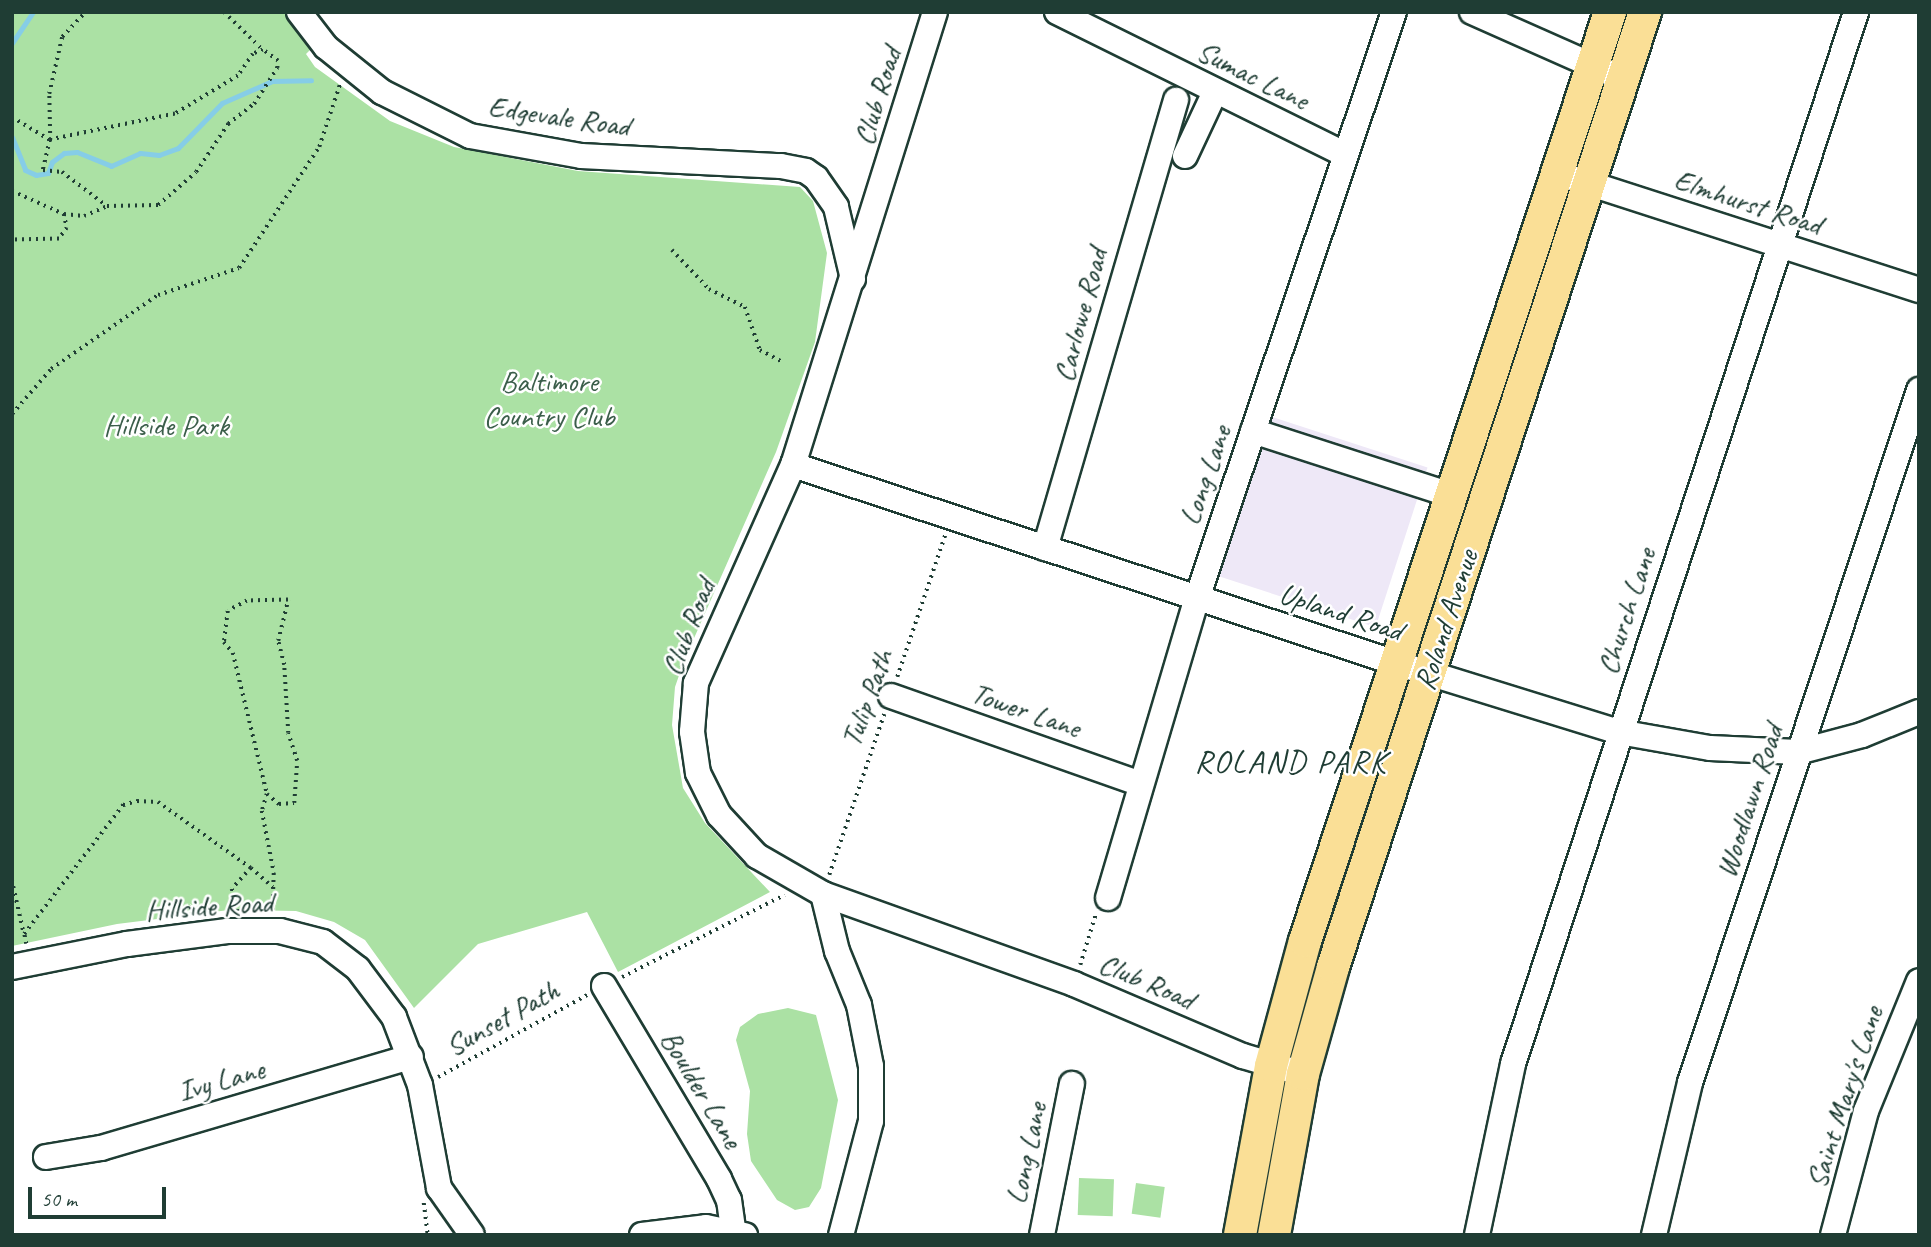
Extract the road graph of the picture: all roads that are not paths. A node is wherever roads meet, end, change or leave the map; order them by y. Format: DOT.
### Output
graph roads {
  1 [pos="299,12"];
  2 [pos="935,12"];
  3 [pos="1057,12"];
  4 [pos="1394,12"];
  5 [pos="1472,12"];
  6 [pos="1609,12"];
  7 [pos="1645,12"];
  8 [pos="1856,12"];
  9 [pos="1592,66"];
  10 [pos="1623,79"];
  11 [pos="1215,92"];
  12 [pos="1176,100"];
  13 [pos="1346,155"];
  14 [pos="1185,156"];
  15 [pos="1557,173"];
  16 [pos="1590,184"];
  17 [pos="835,207"];
  18 [pos="875,211"];
  19 [pos="1777,244"];
  20 [pos="853,279"];
  21 [pos="1919,290"];
  22 [pos="1919,390"];
  23 [pos="1253,431"];
  24 [pos="793,464"];
  25 [pos="1451,495"];
  26 [pos="1045,548"];
  27 [pos="1197,598"];
  28 [pos="1395,663"];
  29 [pos="1429,674"];
  30 [pos="891,696"];
  31 [pos="1919,712"];
  32 [pos="1619,732"];
  33 [pos="1798,752"];
  34 [pos="1141,784"];
  35 [pos="826,885"];
  36 [pos="1108,898"];
  37 [pos="22,964"];
  38 [pos="1919,981"];
  39 [pos="606,985"];
  40 [pos="411,1057"];
  41 [pos="1271,1066"];
  42 [pos="1303,1074"];
  43 [pos="1072,1084"];
  44 [pos="46,1157"];
  45 [pos="739,1232"];
  46 [pos="472,1235"];
  47 [pos="642,1235"];
  48 [pos="841,1235"];
  49 [pos="1042,1235"];
  50 [pos="1240,1235"];
  51 [pos="1274,1235"];
  52 [pos="1477,1235"];
  53 [pos="1654,1235"];
  54 [pos="1833,1235"];
  1 -- 17 [label="street, Edgevale Road"];
  2 -- 18 [label="street, Club Road"];
  3 -- 11 [label="street, Sumac Lane"];
  4 -- 13 [label="street, Long Lane"];
  5 -- 9 [label="street"];
  6 -- 9 [label="main road, Roland Avenue"];
  7 -- 10 [label="main road, Roland Avenue"];
  8 -- 19 [label="street, Church Lane"];
  9 -- 10 [label="street"];
  9 -- 15 [label="main road, Roland Avenue"];
  10 -- 16 [label="main road, Roland Avenue"];
  11 -- 13 [label="street, Sumac Lane"];
  11 -- 14 [label="street"];
  12 -- 26 [label="street, Carlowe Road"];
  13 -- 23 [label="street, Long Lane"];
  15 -- 16 [label="street, Elmhurst Road"];
  15 -- 25 [label="main road, Roland Avenue"];
  16 -- 19 [label="street, Elmhurst Road"];
  16 -- 29 [label="main road, Roland Avenue"];
  17 -- 18 [label="street"];
  17 -- 20 [label="street, Edgevale Road"];
  18 -- 20 [label="street, Club Road"];
  19 -- 21 [label="street, Elmhurst Road"];
  19 -- 32 [label="street, Church Lane"];
  20 -- 24 [label="street, Club Road"];
  22 -- 33 [label="street, Woodlawn Road"];
  23 -- 25 [label="street"];
  23 -- 27 [label="street, Long Lane"];
  24 -- 26 [label="street, Upland Road"];
  24 -- 35 [label="street, Club Road"];
  25 -- 28 [label="main road, Roland Avenue"];
  26 -- 27 [label="street, Upland Road"];
  27 -- 28 [label="street, Upland Road"];
  27 -- 34 [label="street, Long Lane"];
  28 -- 29 [label="street, Upland Road"];
  28 -- 41 [label="main road, Roland Avenue"];
  29 -- 32 [label="street, Upland Road"];
  29 -- 42 [label="main road, Roland Avenue"];
  30 -- 34 [label="street, Tower Lane"];
  31 -- 33 [label="street, Upland Road"];
  32 -- 33 [label="street, Upland Road"];
  32 -- 52 [label="street, Church Lane"];
  33 -- 53 [label="street, Woodlawn Road"];
  34 -- 36 [label="street, Long Lane"];
  35 -- 41 [label="street, Club Road"];
  35 -- 48 [label="street"];
  37 -- 40 [label="street, Hillside Road"];
  38 -- 54 [label="street, Saint Mary's Lane"];
  39 -- 45 [label="street, Boulder Lane"];
  40 -- 44 [label="street, Ivy Lane"];
  40 -- 46 [label="street, Hillside Road"];
  41 -- 42 [label="street, Club Road"];
  41 -- 50 [label="main road, Roland Avenue"];
  42 -- 51 [label="main road, Roland Avenue"];
  43 -- 49 [label="street, Long Lane"];
  45 -- 47 [label="street"];
}
